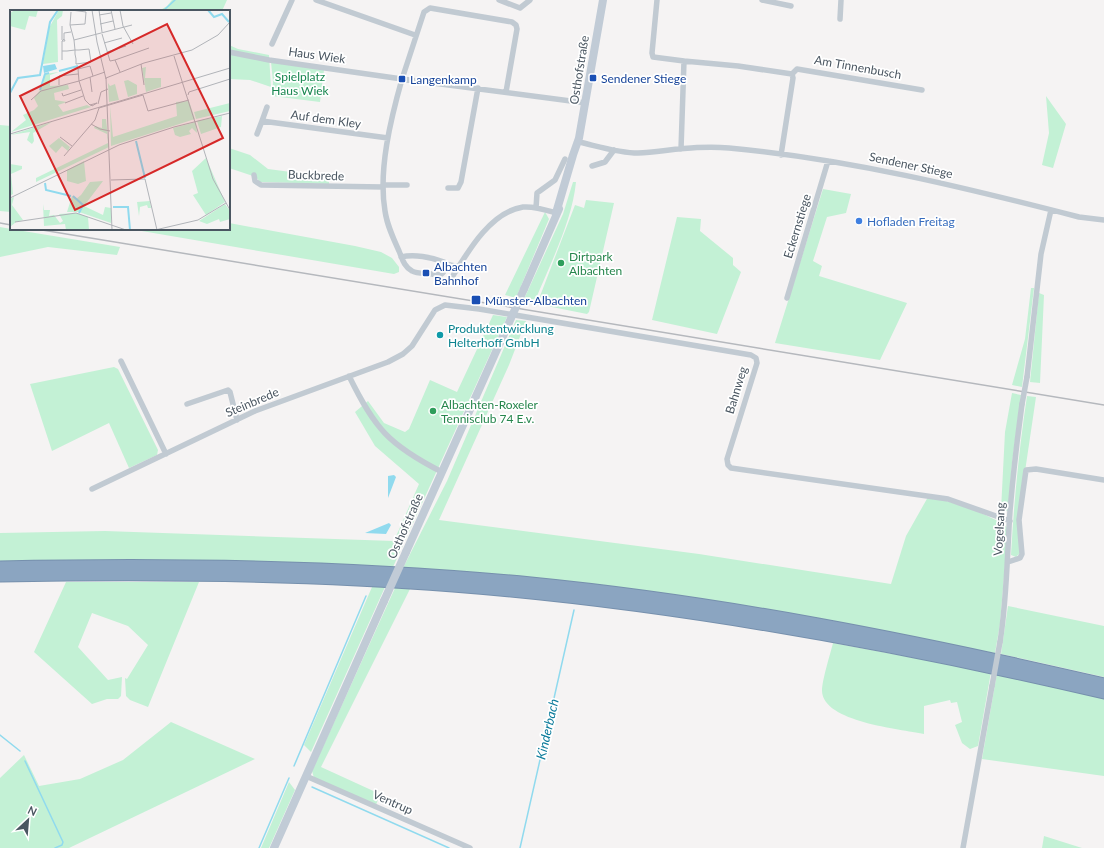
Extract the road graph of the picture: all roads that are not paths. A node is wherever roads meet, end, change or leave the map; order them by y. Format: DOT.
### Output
graph roads {
  1 [pos="292,0"];
  2 [pos="316,0"];
  3 [pos="499,0"];
  4 [pos="530,0"];
  5 [pos="603,0"];
  6 [pos="657,0"];
  7 [pos="762,0"];
  8 [pos="841,0"];
  9 [pos="791,6"];
  10 [pos="840,19"];
  11 [pos="416,35"];
  12 [pos="272,44"];
  13 [pos="230,52"];
  14 [pos="684,62"];
  15 [pos="792,74"];
  16 [pos="402,78"];
  17 [pos="478,88"];
  18 [pos="922,90"];
  19 [pos="506,92"];
  20 [pos="586,103"];
  21 [pos="267,107"];
  22 [pos="262,121"];
  23 [pos="257,134"];
  24 [pos="388,138"];
  25 [pos="578,143"];
  26 [pos="680,149"];
  27 [pos="614,150"];
  28 [pos="781,155"];
  29 [pos="565,159"];
  30 [pos="828,161"];
  31 [pos="592,166"];
  32 [pos="254,175"];
  33 [pos="407,185"];
  34 [pos="383,186"];
  35 [pos="448,188"];
  36 [pos="536,208"];
  37 [pos="1051,210"];
  38 [pos="556,213"];
  39 [pos="1104,220"];
  40 [pos="401,257"];
  41 [pos="446,264"];
  42 [pos="459,267"];
  43 [pos="451,279"];
  44 [pos="787,298"];
  45 [pos="435,310"];
  46 [pos="121,361"];
  47 [pos="349,376"];
  48 [pos="187,404"];
  49 [pos="237,420"];
  50 [pos="166,454"];
  51 [pos="442,472"];
  52 [pos="1104,480"];
  53 [pos="92,489"];
  54 [pos="1010,521"];
  55 [pos="1008,562"];
  56 [pos="0,567"];
  57 [pos="0,576"];
  58 [pos="1104,684"];
  59 [pos="1104,693"];
  60 [pos="306,776"];
  61 [pos="274,848"];
  62 [pos="470,848"];
  63 [pos="963,848"];
  1 -- 12 [label="street"];
  2 -- 11 [label="street"];
  3 -- 4 [label="street"];
  5 -- 20 [label="street, Osthofstraße"];
  6 -- 14 [label="street, Am Tinnenbusch"];
  7 -- 9 [label="street"];
  8 -- 10 [label="street"];
  11 -- 16 [label="street"];
  11 -- 19 [label="street"];
  13 -- 16 [label="street, Haus Wiek"];
  14 -- 15 [label="street, Am Tinnenbusch"];
  14 -- 26 [label="street"];
  15 -- 18 [label="street, Am Tinnenbusch"];
  15 -- 28 [label="street"];
  16 -- 17 [label="street"];
  16 -- 24 [label="street"];
  17 -- 19 [label="street"];
  17 -- 35 [label="street"];
  19 -- 20 [label="street"];
  20 -- 25 [label="street, Osthofstraße"];
  21 -- 22 [label="street"];
  22 -- 23 [label="street"];
  22 -- 24 [label="street, Auf dem Kley"];
  24 -- 34 [label="street"];
  25 -- 27 [label="street, Sendener Stiege"];
  25 -- 38 [label="street, Osthofstraße"];
  26 -- 27 [label="street, Sendener Stiege"];
  26 -- 28 [label="street, Sendener Stiege"];
  27 -- 31 [label="street"];
  28 -- 30 [label="street, Sendener Stiege"];
  29 -- 36 [label="street"];
  30 -- 37 [label="street, Sendener Stiege"];
  30 -- 44 [label="street, Eckernstiege"];
  32 -- 34 [label="street, Buckbrede"];
  33 -- 34 [label="street"];
  34 -- 40 [label="street"];
  36 -- 38 [label="street"];
  36 -- 42 [label="street"];
  37 -- 39 [label="street, Sendener Stiege"];
  37 -- 54 [label="street, Vogelsang, bridge"];
  38 -- 51 [label="street, Osthofstraße, bridge"];
  40 -- 41 [label="street"];
  40 -- 41 [label="street"];
  41 -- 42 [label="street"];
  42 -- 43 [label="street"];
  45 -- 47 [label="street, Steinbrede"];
  45 -- 54 [label="street, Bahnweg"];
  46 -- 50 [label="street"];
  47 -- 49 [label="street, Steinbrede"];
  47 -- 51 [label="street"];
  48 -- 49 [label="street"];
  49 -- 50 [label="street, Steinbrede"];
  50 -- 53 [label="street, Steinbrede"];
  51 -- 60 [label="street, Osthofstraße, bridge"];
  52 -- 55 [label="street"];
  54 -- 55 [label="street, Vogelsang"];
  55 -- 63 [label="street, Vogelsang, bridge"];
  56 -- 58 [label="highway"];
  57 -- 59 [label="highway"];
  60 -- 61 [label="street, Osthofstraße"];
  60 -- 62 [label="street, Ventrup"];
}
